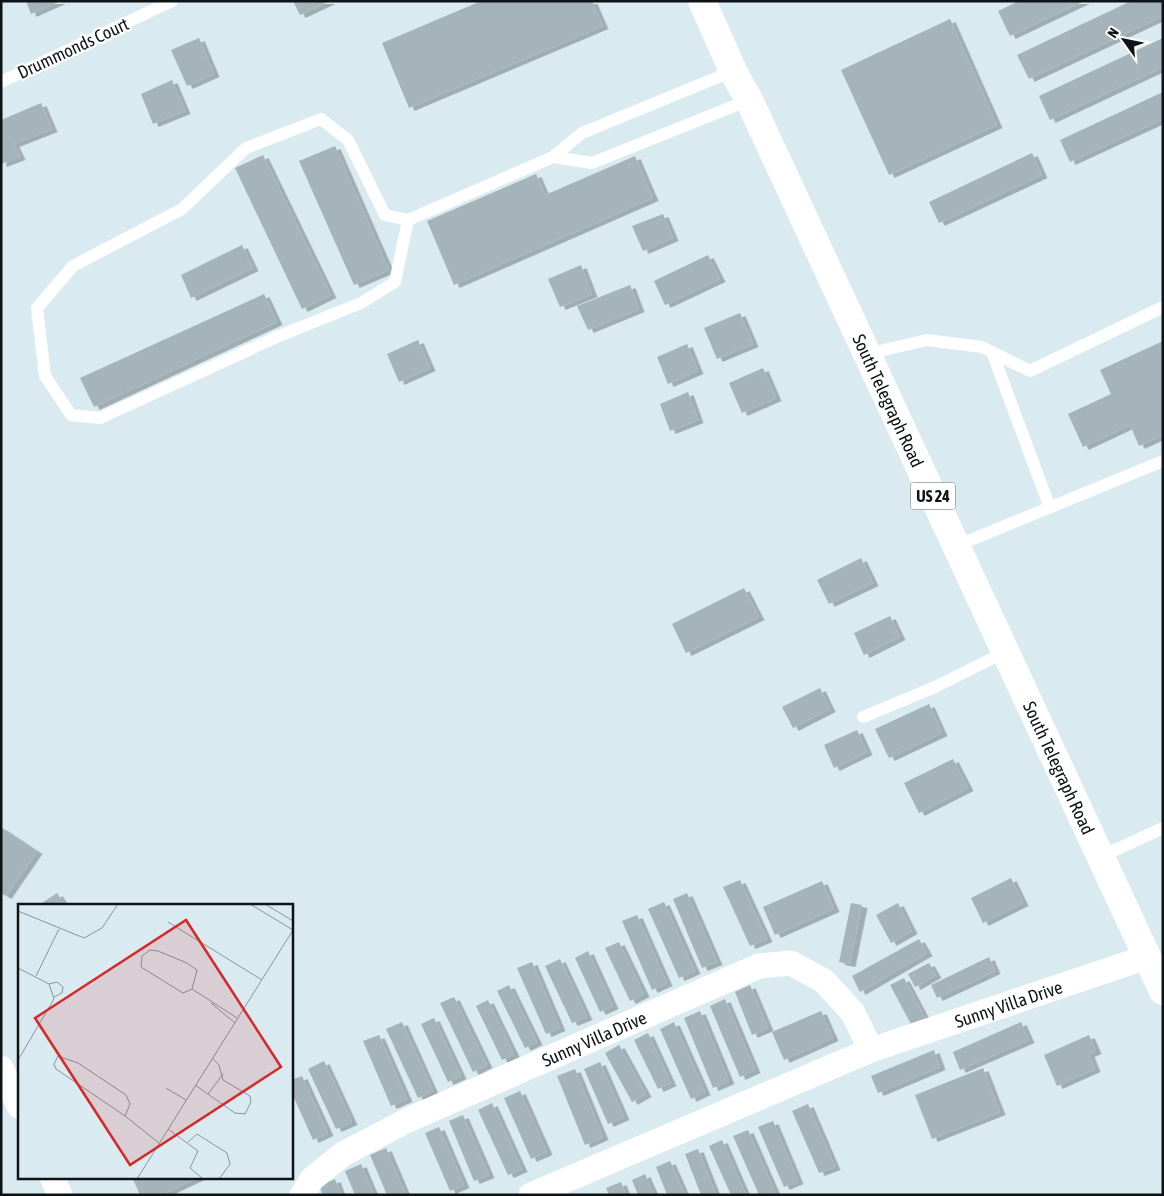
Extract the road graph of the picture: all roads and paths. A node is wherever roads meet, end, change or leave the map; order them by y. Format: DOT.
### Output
graph roads {
  1 [pos="172,1"];
  2 [pos="702,1"];
  3 [pos="733,71"];
  4 [pos="1,82"];
  5 [pos="749,100"];
  6 [pos="553,157"];
  7 [pos="408,220"];
  8 [pos="1163,307"];
  9 [pos="992,352"];
  10 [pos="866,354"];
  11 [pos="1163,461"];
  12 [pos="1050,508"];
  13 [pos="956,546"];
  14 [pos="1005,652"];
  15 [pos="863,717"];
  16 [pos="1163,828"];
  17 [pos="1100,857"];
  18 [pos="1147,957"];
  19 [pos="1163,991"];
  20 [pos="871,1050"];
  21 [pos="1,1068"];
  22 [pos="18,1104"];
  23 [pos="52,1178"];
  24 [pos="60,1195"];
  25 [pos="302,1195"];
  26 [pos="530,1195"];
  1 -- 4 [label="lane, Drummonds Court"];
  2 -- 3 [label="main road, South Telegraph Road / US 24"];
  3 -- 5 [label="main road, South Telegraph Road / US 24"];
  3 -- 6 [label="lane"];
  5 -- 6 [label="lane"];
  5 -- 10 [label="main road, South Telegraph Road / US 24"];
  6 -- 7 [label="lane"];
  7 -- 7 [label="lane"];
  8 -- 9 [label="lane"];
  9 -- 10 [label="lane"];
  9 -- 12 [label="lane"];
  10 -- 13 [label="main road, South Telegraph Road / US 24"];
  11 -- 12 [label="lane"];
  12 -- 13 [label="lane"];
  13 -- 14 [label="main road, South Telegraph Road / US 24"];
  14 -- 15 [label="lane"];
  14 -- 17 [label="main road, South Telegraph Road / US 24"];
  16 -- 17 [label="lane"];
  17 -- 18 [label="main road, South Telegraph Road / US 24"];
  18 -- 19 [label="main road, South Telegraph Road / US 24"];
  18 -- 20 [label="street, Sunny Villa Drive"];
  20 -- 25 [label="street, Sunny Villa Drive"];
  20 -- 26 [label="street, Sunny Villa Drive"];
  21 -- 22 [label="street"];
  23 -- 24 [label="street"];
}
